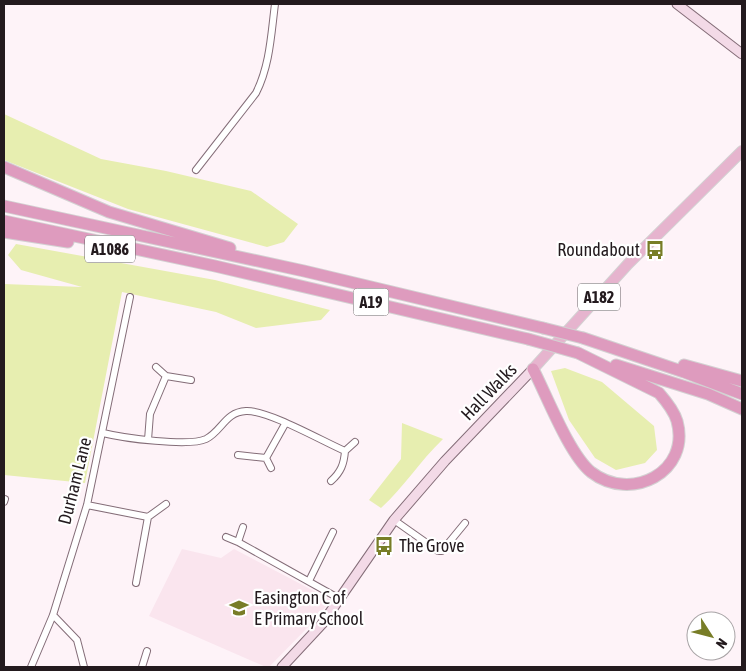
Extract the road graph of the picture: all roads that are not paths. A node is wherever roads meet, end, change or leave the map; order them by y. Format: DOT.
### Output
graph roads {
  1 [pos="275,4"];
  2 [pos="677,4"];
  3 [pos="723,38"];
  4 [pos="742,46"];
  5 [pos="742,54"];
  6 [pos="741,154"];
  7 [pos="4,167"];
  8 [pos="196,170"];
  9 [pos="4,206"];
  10 [pos="4,221"];
  11 [pos="4,232"];
  12 [pos="215,266"];
  13 [pos="304,271"];
  14 [pos="130,296"];
  15 [pos="583,338"];
  16 [pos="578,353"];
  17 [pos="156,367"];
  18 [pos="533,369"];
  19 [pos="166,376"];
  20 [pos="191,380"];
  21 [pos="742,380"];
  22 [pos="742,394"];
  23 [pos="742,409"];
  24 [pos="285,424"];
  25 [pos="103,433"];
  26 [pos="148,440"];
  27 [pos="355,442"];
  28 [pos="345,451"];
  29 [pos="238,455"];
  30 [pos="266,458"];
  31 [pos="272,468"];
  32 [pos="331,480"];
  33 [pos="166,504"];
  34 [pos="87,506"];
  35 [pos="148,516"];
  36 [pos="394,520"];
  37 [pos="465,522"];
  38 [pos="243,527"];
  39 [pos="333,532"];
  40 [pos="226,537"];
  41 [pos="238,542"];
  42 [pos="308,581"];
  43 [pos="136,583"];
  44 [pos="340,599"];
  45 [pos="53,615"];
  46 [pos="147,651"];
  47 [pos="31,667"];
  48 [pos="84,667"];
  49 [pos="142,667"];
  50 [pos="282,667"];
  1 -- 8 [label="street"];
  2 -- 3 [label="main road"];
  3 -- 4 [label="main road"];
  3 -- 5 [label="main road"];
  6 -- 18 [label="main road, Hall Walks / A182"];
  7 -- 13 [label="highway, A1086"];
  9 -- 13 [label="highway, A19"];
  10 -- 12 [label="highway, A19"];
  11 -- 12 [label="highway, A1086"];
  12 -- 16 [label="highway, A19, bridge"];
  13 -- 15 [label="highway, A19, bridge"];
  14 -- 25 [label="street, Durham Lane"];
  15 -- 21 [label="highway"];
  15 -- 22 [label="highway, A19"];
  16 -- 18 [label="highway"];
  16 -- 23 [label="highway, A19"];
  17 -- 19 [label="street"];
  18 -- 36 [label="main road, Hall Walks"];
  19 -- 20 [label="street"];
  19 -- 26 [label="street"];
  24 -- 26 [label="street"];
  24 -- 28 [label="street"];
  24 -- 30 [label="street"];
  25 -- 26 [label="street"];
  25 -- 34 [label="street, Durham Lane"];
  27 -- 28 [label="street"];
  28 -- 32 [label="street"];
  29 -- 30 [label="street"];
  30 -- 31 [label="street"];
  33 -- 35 [label="street"];
  34 -- 35 [label="street"];
  34 -- 45 [label="street, Durham Lane"];
  35 -- 43 [label="street"];
  36 -- 37 [label="street"];
  36 -- 44 [label="main road, Hall Walks"];
  38 -- 41 [label="street"];
  39 -- 42 [label="street"];
  40 -- 41 [label="street"];
  41 -- 42 [label="street"];
  42 -- 44 [label="street"];
  44 -- 50 [label="main road, Hall Walks"];
  45 -- 47 [label="street, Durham Lane"];
  45 -- 48 [label="street"];
  46 -- 49 [label="street"];
}
